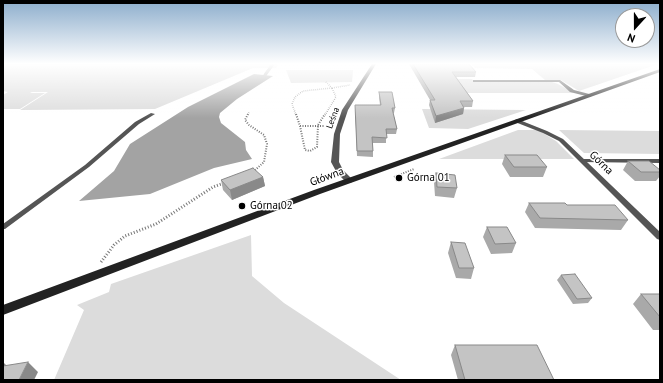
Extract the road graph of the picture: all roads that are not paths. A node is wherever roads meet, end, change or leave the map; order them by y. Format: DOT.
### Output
graph roads {
  1 [pos="363,82"];
  2 [pos="561,82"];
  3 [pos="627,82"];
  4 [pos="590,95"];
  5 [pos="153,114"];
  6 [pos="517,121"];
  7 [pos="583,161"];
  8 [pos="660,161"];
  9 [pos="350,181"];
  10 [pos="3,227"];
  11 [pos="660,237"];
  12 [pos="3,310"];
  1 -- 9 [label="street, Leśna"];
  2 -- 4 [label="street"];
  3 -- 4 [label="main road, Główna"];
  4 -- 6 [label="main road, Główna"];
  5 -- 10 [label="lane"];
  6 -- 7 [label="street, Górna"];
  6 -- 9 [label="main road, Główna"];
  7 -- 8 [label="lane"];
  7 -- 11 [label="street, Górna"];
  9 -- 12 [label="main road, Główna"];
}
